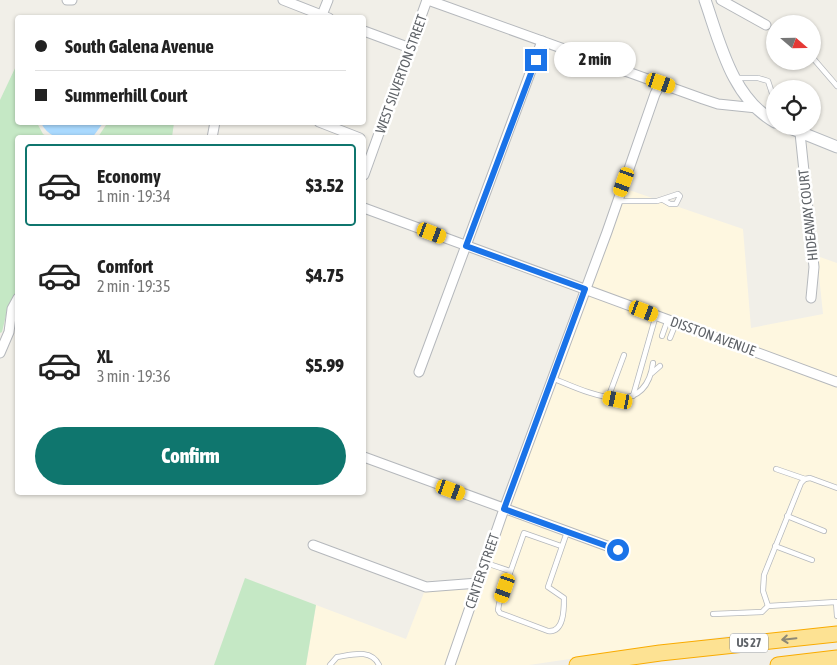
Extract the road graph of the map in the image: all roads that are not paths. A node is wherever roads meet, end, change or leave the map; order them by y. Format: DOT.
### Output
graph roads {
  1 [pos="67,0"];
  2 [pos="72,0"];
  3 [pos="283,0"];
  4 [pos="328,0"];
  5 [pos="428,0"];
  6 [pos="705,0"];
  7 [pos="720,0"];
  8 [pos="323,15"];
  9 [pos="326,15"];
  10 [pos="766,25"];
  11 [pos="366,32"];
  12 [pos="542,41"];
  13 [pos="410,48"];
  14 [pos="821,67"];
  15 [pos="734,78"];
  16 [pos="766,80"];
  17 [pos="661,83"];
  18 [pos="837,86"];
  19 [pos="766,115"];
  20 [pos="327,125"];
  21 [pos="352,135"];
  22 [pos="800,135"];
  23 [pos="806,135"];
  24 [pos="366,140"];
  25 [pos="376,144"];
  26 [pos="837,146"];
  27 [pos="366,170"];
  28 [pos="663,200"];
  29 [pos="617,201"];
  30 [pos="366,209"];
  31 [pos="466,246"];
  32 [pos="585,289"];
  33 [pos="811,298"];
  34 [pos="15,304"];
  35 [pos="656,315"];
  36 [pos="672,321"];
  37 [pos="14,328"];
  38 [pos="662,336"];
  39 [pos="670,338"];
  40 [pos="0,353"];
  41 [pos="624,355"];
  42 [pos="653,363"];
  43 [pos="660,366"];
  44 [pos="419,372"];
  45 [pos="652,374"];
  46 [pos="552,378"];
  47 [pos="837,382"];
  48 [pos="633,396"];
  49 [pos="608,398"];
  50 [pos="366,458"];
  51 [pos="776,469"];
  52 [pos="804,479"];
  53 [pos="837,488"];
  54 [pos="504,509"];
  55 [pos="787,516"];
  56 [pos="824,531"];
  57 [pos="567,532"];
  58 [pos="313,545"];
  59 [pos="561,546"];
  60 [pos="775,546"];
  61 [pos="618,550"];
  62 [pos="812,560"];
  63 [pos="485,563"];
  64 [pos="510,572"];
  65 [pos="478,583"];
  66 [pos="768,606"];
  67 [pos="837,608"];
  68 [pos="712,614"];
  69 [pos="837,616"];
  70 [pos="837,634"];
  71 [pos="829,661"];
  72 [pos="330,665"];
  73 [pos="379,665"];
  74 [pos="450,665"];
  75 [pos="577,665"];
  76 [pos="778,665"];
  1 -- 2 [label="street"];
  3 -- 8 [label="street"];
  4 -- 9 [label="street"];
  5 -- 12 [label="street"];
  5 -- 13 [label="street, WEST SILVERTON STREET"];
  6 -- 15 [label="street"];
  7 -- 10 [label="street"];
  11 -- 13 [label="street"];
  12 -- 17 [label="street"];
  12 -- 31 [label="street"];
  13 -- 25 [label="street, WEST SILVERTON STREET"];
  14 -- 18 [label="lane"];
  15 -- 16 [label="lane"];
  15 -- 19 [label="street"];
  17 -- 19 [label="street"];
  17 -- 29 [label="street, CENTER STREET"];
  20 -- 21 [label="street"];
  22 -- 33 [label="street, HIDEAWAY COURT"];
  23 -- 26 [label="street"];
  24 -- 25 [label="street"];
  25 -- 27 [label="street, WEST SILVERTON STREET"];
  28 -- 29 [label="lane"];
  29 -- 32 [label="street, CENTER STREET"];
  30 -- 31 [label="street, DISSTON AVENUE"];
  31 -- 32 [label="street, DISSTON AVENUE"];
  31 -- 44 [label="street"];
  32 -- 35 [label="street, DISSTON AVENUE"];
  32 -- 46 [label="street, CENTER STREET"];
  34 -- 37 [label="street"];
  35 -- 36 [label="street, DISSTON AVENUE"];
  35 -- 48 [label="lane"];
  36 -- 38 [label="lane"];
  36 -- 39 [label="lane"];
  36 -- 47 [label="street, DISSTON AVENUE"];
  37 -- 40 [label="street"];
  41 -- 49 [label="lane"];
  42 -- 45 [label="lane"];
  43 -- 45 [label="lane"];
  45 -- 48 [label="lane"];
  46 -- 49 [label="lane"];
  46 -- 54 [label="street, CENTER STREET"];
  48 -- 49 [label="lane"];
  50 -- 54 [label="street"];
  51 -- 52 [label="lane"];
  52 -- 53 [label="lane"];
  52 -- 55 [label="lane"];
  54 -- 57 [label="street"];
  54 -- 63 [label="street, CENTER STREET"];
  55 -- 56 [label="lane"];
  55 -- 60 [label="lane"];
  57 -- 59 [label="lane"];
  57 -- 61 [label="street"];
  58 -- 65 [label="street"];
  59 -- 64 [label="lane"];
  59 -- 64 [label="lane"];
  60 -- 62 [label="lane"];
  60 -- 66 [label="lane"];
  63 -- 64 [label="lane"];
  63 -- 65 [label="street, CENTER STREET"];
  65 -- 74 [label="street, CENTER STREET"];
  66 -- 67 [label="lane"];
  66 -- 68 [label="lane"];
  67 -- 69 [label="lane"];
  70 -- 75 [label="highway, US 27, one-way"];
  71 -- 76 [label="highway, US 27"];
  72 -- 73 [label="lane"];
}
